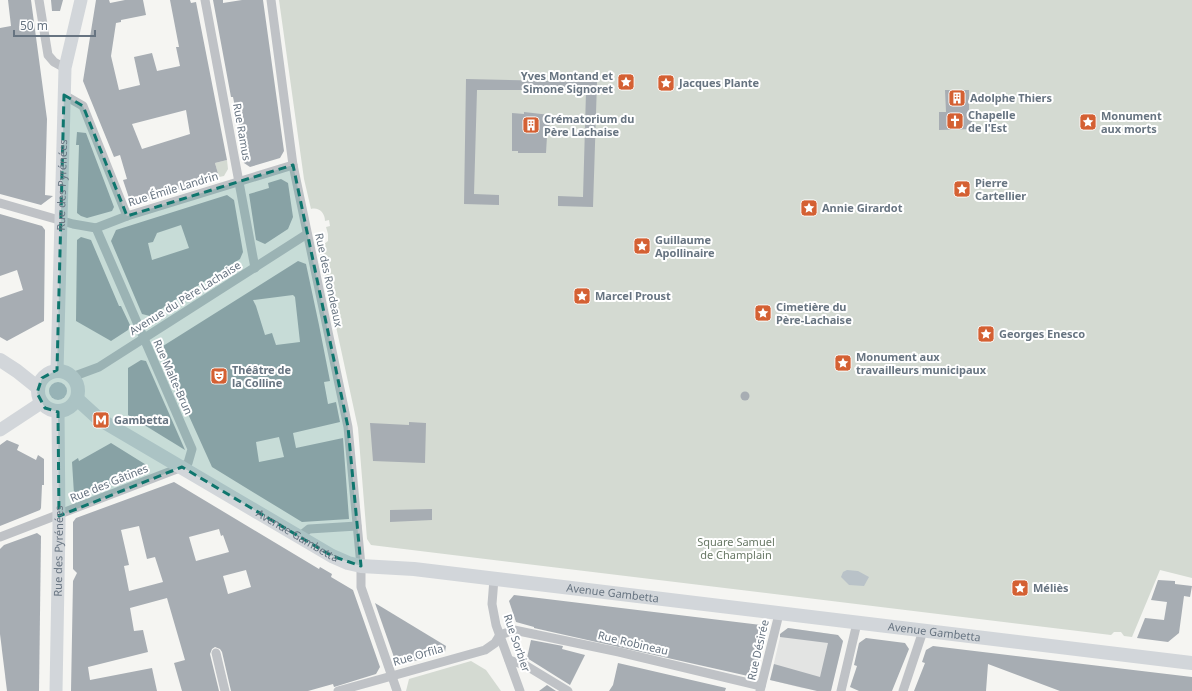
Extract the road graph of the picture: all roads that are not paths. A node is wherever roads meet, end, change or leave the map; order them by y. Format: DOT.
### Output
graph roads {
  1 [pos="39,0"];
  2 [pos="81,0"];
  3 [pos="205,0"];
  4 [pos="271,0"];
  5 [pos="65,68"];
  6 [pos="64,95"];
  7 [pos="293,164"];
  8 [pos="239,181"];
  9 [pos="0,203"];
  10 [pos="127,216"];
  11 [pos="60,220"];
  12 [pos="96,228"];
  13 [pos="307,234"];
  14 [pos="255,268"];
  15 [pos="143,339"];
  16 [pos="0,360"];
  17 [pos="57,371"];
  18 [pos="72,377"];
  19 [pos="38,387"];
  20 [pos="77,399"];
  21 [pos="41,403"];
  22 [pos="58,412"];
  23 [pos="0,430"];
  24 [pos="182,467"];
  25 [pos="59,516"];
  26 [pos="357,526"];
  27 [pos="0,537"];
  28 [pos="299,537"];
  29 [pos="361,566"];
  30 [pos="494,580"];
  31 [pos="779,614"];
  32 [pos="856,623"];
  33 [pos="923,631"];
  34 [pos="500,635"];
  35 [pos="216,652"];
  36 [pos="509,660"];
  37 [pos="1192,662"];
  38 [pos="392,675"];
  39 [pos="761,689"];
  40 [pos="56,691"];
  41 [pos="226,691"];
  42 [pos="338,691"];
  43 [pos="397,691"];
  44 [pos="520,691"];
  45 [pos="568,691"];
  46 [pos="841,691"];
  47 [pos="903,691"];
  1 -- 5 [label="street"];
  2 -- 5 [label="main road, Rue des Pyrénées"];
  3 -- 8 [label="street, Rue Ramus"];
  4 -- 7 [label="street, Rue des Rondeaux"];
  5 -- 6 [label="main road, Rue des Pyrénées"];
  6 -- 10 [label="street"];
  6 -- 11 [label="main road, Rue des Pyrénées"];
  7 -- 8 [label="street, Rue Émile Landrin"];
  7 -- 13 [label="street, Rue des Rondeaux"];
  8 -- 10 [label="street, Rue Émile Landrin"];
  8 -- 14 [label="street, Rue Ramus"];
  9 -- 11 [label="street"];
  10 -- 12 [label="street, Rue Émile Landrin"];
  11 -- 12 [label="street"];
  11 -- 17 [label="main road, Rue des Pyrénées"];
  12 -- 15 [label="street, Rue Malte-Brun"];
  13 -- 14 [label="street, Avenue du Père Lachaise"];
  13 -- 26 [label="street, Rue des Rondeaux"];
  14 -- 15 [label="street, Avenue du Père Lachaise"];
  15 -- 18 [label="street, Avenue du Père Lachaise"];
  15 -- 24 [label="street, Rue Malte-Brun"];
  16 -- 19 [label="main road"];
  17 -- 18 [label="main road"];
  17 -- 19 [label="main road"];
  18 -- 20 [label="main road"];
  19 -- 21 [label="main road"];
  20 -- 22 [label="main road"];
  20 -- 24 [label="main road, Avenue Gambetta"];
  21 -- 22 [label="main road"];
  21 -- 23 [label="main road"];
  22 -- 25 [label="main road, Rue des Pyrénées"];
  24 -- 25 [label="street, Rue des Gâtines"];
  24 -- 28 [label="main road, Avenue Gambetta"];
  25 -- 27 [label="street, Rue des Gâtines"];
  25 -- 40 [label="main road, Rue des Pyrénées"];
  26 -- 28 [label="street"];
  26 -- 29 [label="street, Rue des Rondeaux"];
  28 -- 29 [label="main road, Avenue Gambetta"];
  29 -- 30 [label="main road, Avenue Gambetta"];
  29 -- 38 [label="street, Rue des Rondeaux"];
  30 -- 31 [label="main road, Avenue Gambetta"];
  30 -- 34 [label="street, Rue Sorbier"];
  31 -- 32 [label="main road, Avenue Gambetta"];
  31 -- 39 [label="street, Rue Désirée"];
  32 -- 33 [label="main road, Avenue Gambetta"];
  32 -- 46 [label="street"];
  33 -- 37 [label="main road, Avenue Gambetta"];
  33 -- 47 [label="street"];
  34 -- 36 [label="street, Rue Sorbier"];
  34 -- 38 [label="street, Rue Orfila"];
  34 -- 39 [label="street, Rue Robineau"];
  35 -- 41 [label="street"];
  36 -- 44 [label="street, Rue Sorbier"];
  36 -- 45 [label="street"];
  38 -- 42 [label="street, Rue Orfila"];
  38 -- 43 [label="street, Rue des Rondeaux"];
}
